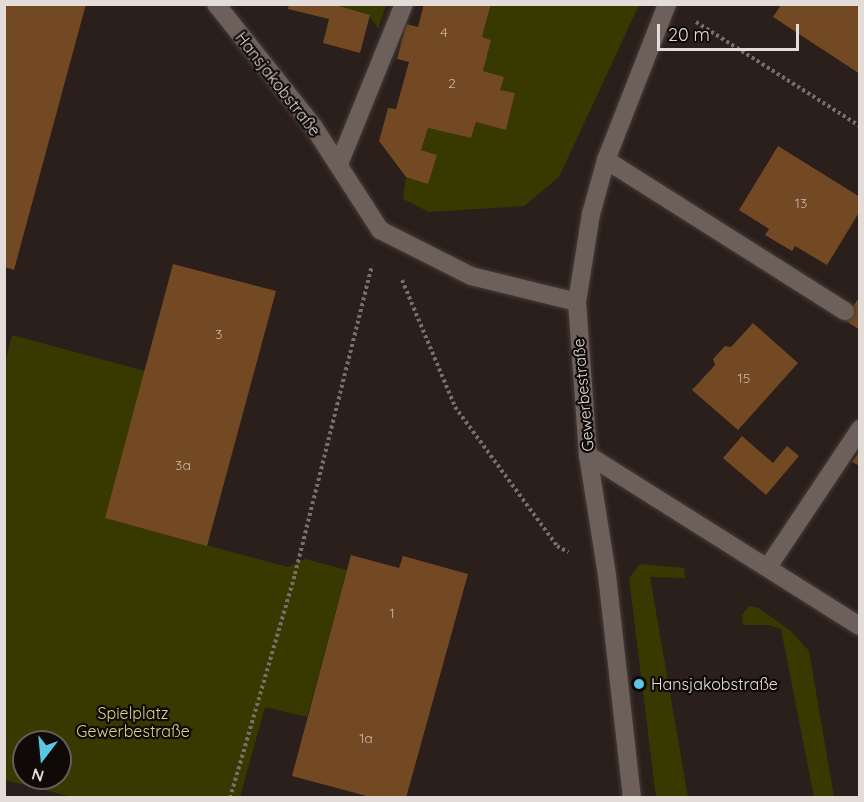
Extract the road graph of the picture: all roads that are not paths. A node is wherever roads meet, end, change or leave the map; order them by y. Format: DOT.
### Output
graph roads {
  1 [pos="216,4"];
  2 [pos="404,4"];
  3 [pos="667,4"];
  4 [pos="606,160"];
  5 [pos="339,164"];
  6 [pos="577,302"];
  7 [pos="845,311"];
  8 [pos="860,429"];
  9 [pos="588,455"];
  10 [pos="768,567"];
  11 [pos="860,626"];
  12 [pos="632,798"];
  1 -- 5 [label="street, Hansjakobstraße"];
  2 -- 5 [label="street"];
  3 -- 4 [label="street, Gewerbestraße"];
  4 -- 6 [label="street, Gewerbestraße"];
  4 -- 7 [label="street"];
  5 -- 6 [label="street, Hansjakobstraße"];
  6 -- 9 [label="street, Gewerbestraße"];
  8 -- 10 [label="street"];
  9 -- 10 [label="street"];
  9 -- 12 [label="street, Gewerbestraße"];
  10 -- 11 [label="street"];
}
